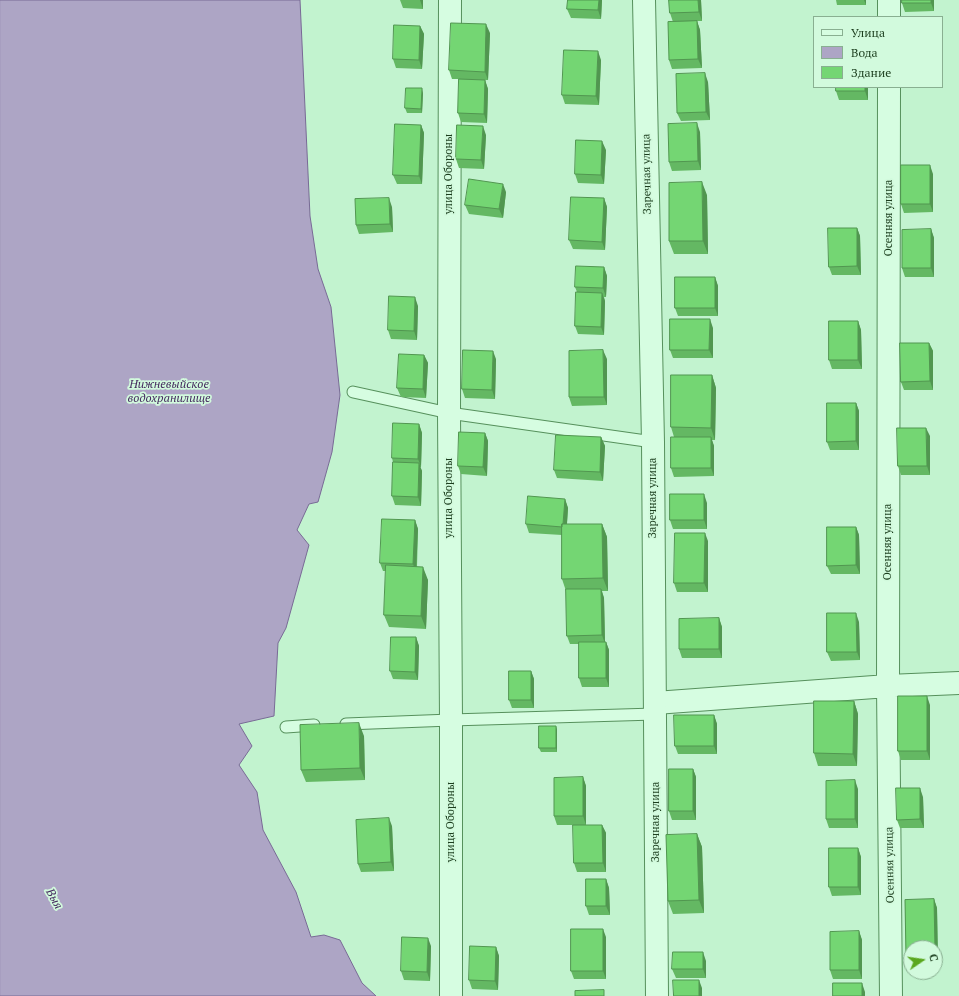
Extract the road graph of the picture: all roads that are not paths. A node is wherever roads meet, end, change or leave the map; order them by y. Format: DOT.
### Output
graph roads {
  1 [pos="450,0"];
  2 [pos="644,0"];
  3 [pos="889,0"];
  4 [pos="889,16"];
  5 [pos="889,88"];
  6 [pos="353,392"];
  7 [pos="448,413"];
  8 [pos="653,442"];
  9 [pos="959,683"];
  10 [pos="888,686"];
  11 [pos="655,708"];
  12 [pos="451,720"];
  13 [pos="286,727"];
  14 [pos="451,996"];
  15 [pos="657,996"];
  16 [pos="891,996"];
  1 -- 7 [label="street, улица Обороны"];
  2 -- 8 [label="street, Заречная улица"];
  3 -- 4 [label="street"];
  5 -- 10 [label="street, Осенняя улица"];
  6 -- 7 [label="lane"];
  7 -- 8 [label="lane"];
  7 -- 12 [label="street, улица Обороны"];
  8 -- 11 [label="street, Заречная улица"];
  9 -- 10 [label="street"];
  10 -- 11 [label="street"];
  10 -- 16 [label="street, Осенняя улица"];
  11 -- 12 [label="lane"];
  11 -- 15 [label="street, Заречная улица"];
  12 -- 13 [label="lane"];
  12 -- 14 [label="street, улица Обороны"];
}
